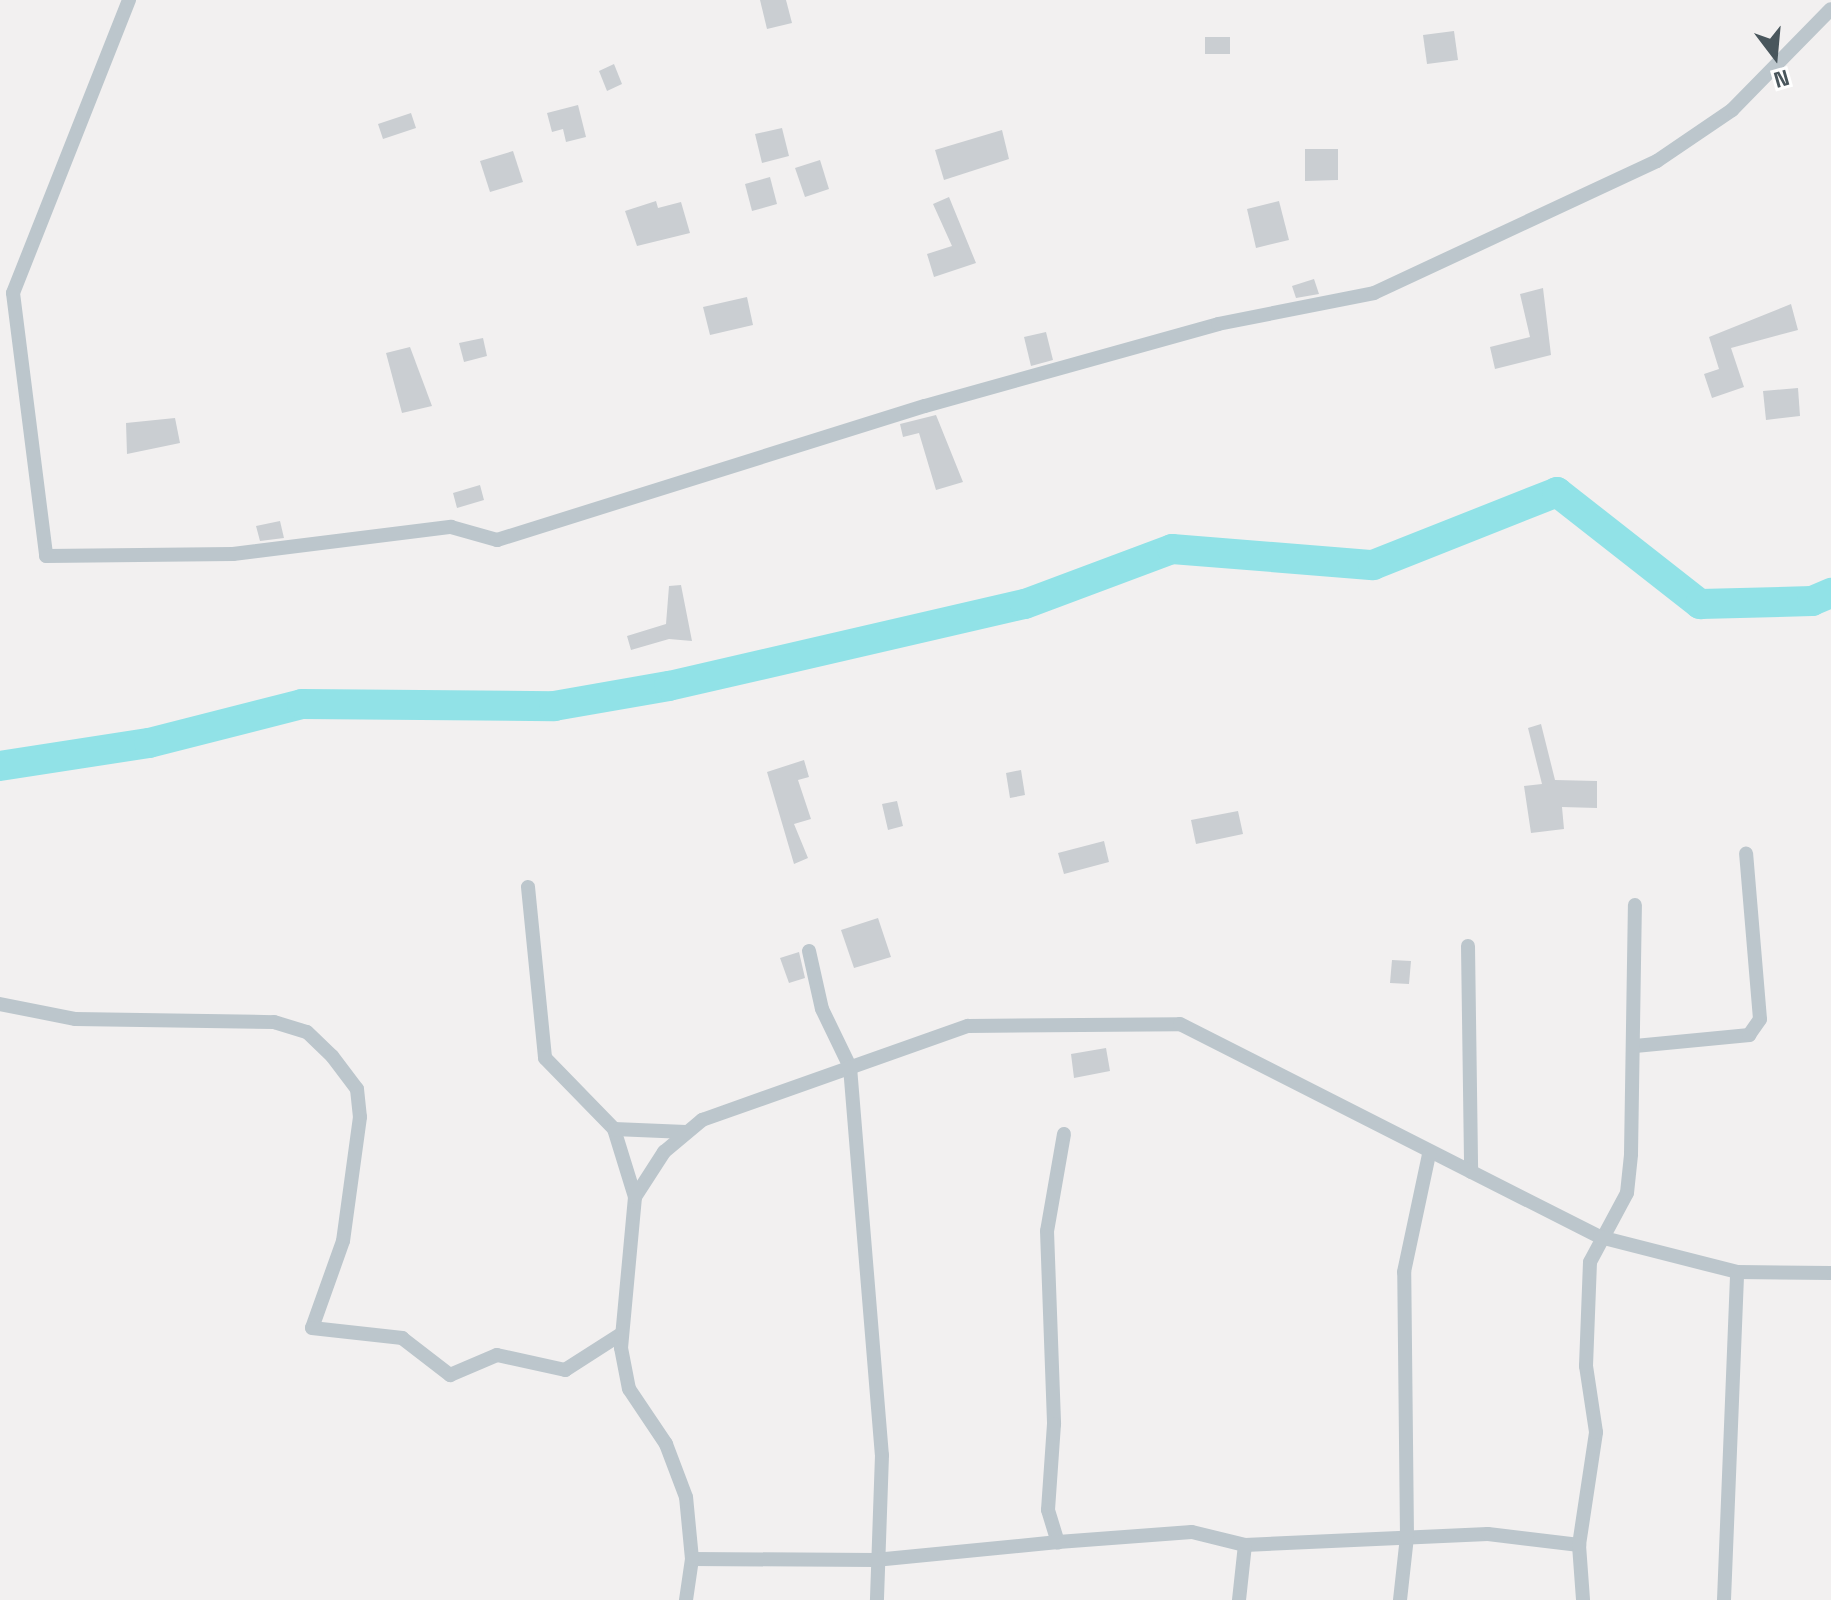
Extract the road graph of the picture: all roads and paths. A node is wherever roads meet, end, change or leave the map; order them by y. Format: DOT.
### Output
graph roads {
  1 [pos="129,0"];
  2 [pos="1831,9"];
  3 [pos="1746,854"];
  4 [pos="528,887"];
  5 [pos="1635,905"];
  6 [pos="1468,946"];
  7 [pos="809,951"];
  8 [pos="0,1004"];
  9 [pos="1635,1046"];
  10 [pos="850,1067"];
  11 [pos="614,1129"];
  12 [pos="686,1132"];
  13 [pos="1064,1134"];
  14 [pos="1429,1154"];
  15 [pos="1471,1172"];
  16 [pos="635,1197"];
  17 [pos="1600,1237"];
  18 [pos="1737,1272"];
  19 [pos="1831,1273"];
  20 [pos="621,1334"];
  21 [pos="1407,1537"];
  22 [pos="1058,1542"];
  23 [pos="1245,1545"];
  24 [pos="1579,1545"];
  25 [pos="692,1559"];
  26 [pos="875,1560"];
  27 [pos="686,1600"];
  28 [pos="877,1600"];
  29 [pos="1239,1600"];
  30 [pos="1400,1600"];
  31 [pos="1583,1600"];
  32 [pos="1724,1600"];
  1 -- 2 [label="street"];
  3 -- 9 [label="street"];
  4 -- 11 [label="street"];
  5 -- 9 [label="street"];
  6 -- 15 [label="street"];
  7 -- 10 [label="street"];
  8 -- 20 [label="street"];
  9 -- 17 [label="street"];
  10 -- 12 [label="street"];
  10 -- 14 [label="street"];
  10 -- 26 [label="street"];
  11 -- 12 [label="street"];
  11 -- 16 [label="street"];
  12 -- 16 [label="street"];
  13 -- 22 [label="street"];
  14 -- 15 [label="street"];
  14 -- 21 [label="street"];
  15 -- 17 [label="street"];
  16 -- 20 [label="street"];
  17 -- 18 [label="street"];
  17 -- 24 [label="street"];
  18 -- 19 [label="street"];
  18 -- 32 [label="street"];
  20 -- 25 [label="street"];
  21 -- 23 [label="street"];
  21 -- 24 [label="street"];
  21 -- 30 [label="street"];
  22 -- 23 [label="street"];
  22 -- 26 [label="street"];
  23 -- 29 [label="street"];
  24 -- 31 [label="street"];
  25 -- 26 [label="street"];
  25 -- 27 [label="street"];
  26 -- 28 [label="street"];
}
